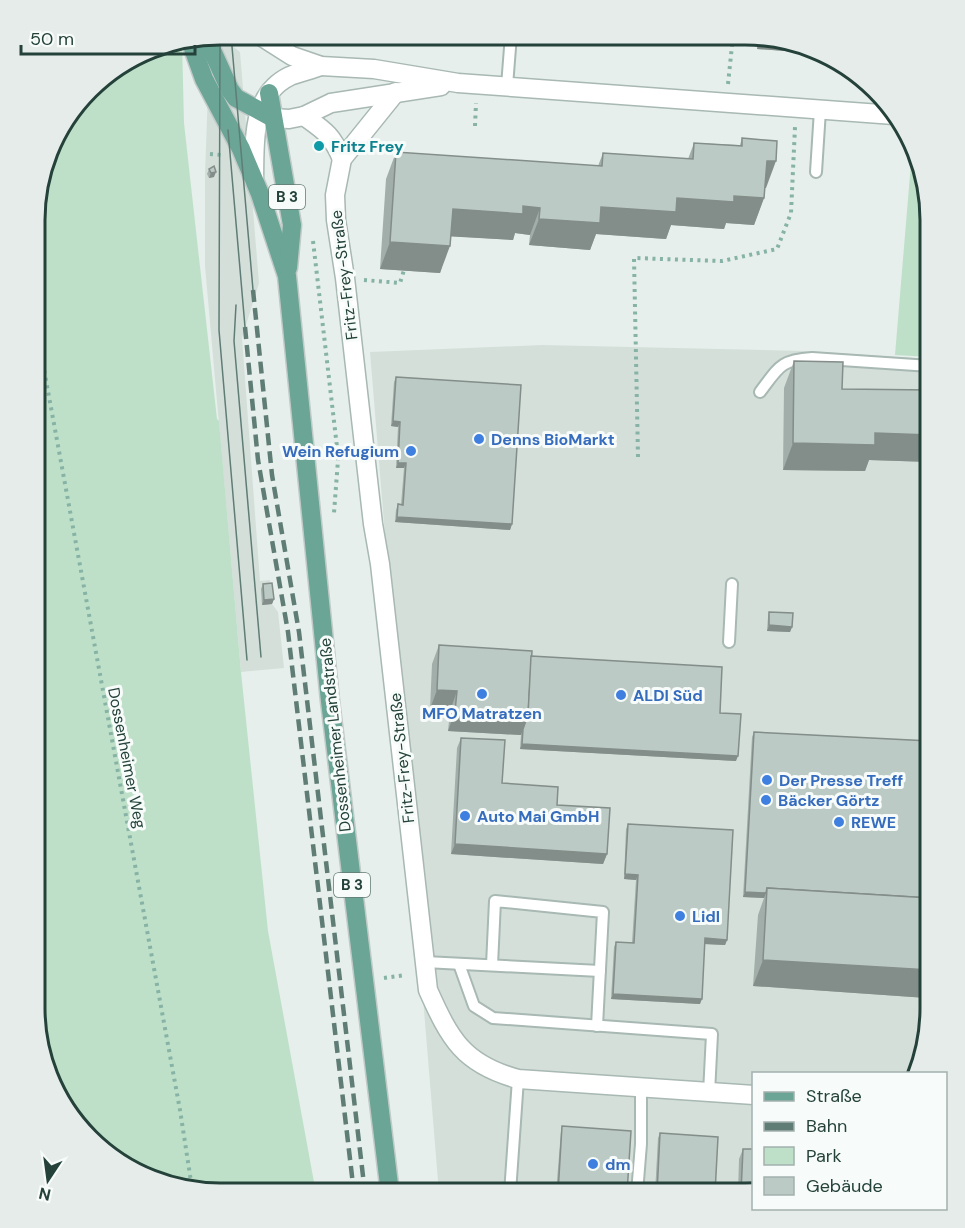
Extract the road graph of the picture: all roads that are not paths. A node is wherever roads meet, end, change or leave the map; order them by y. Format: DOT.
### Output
graph roads {
  1 [pos="210,45"];
  2 [pos="275,45"];
  3 [pos="510,45"];
  4 [pos="193,47"];
  5 [pos="321,66"];
  6 [pos="458,83"];
  7 [pos="507,86"];
  8 [pos="396,92"];
  9 [pos="820,110"];
  10 [pos="885,114"];
  11 [pos="266,115"];
  12 [pos="304,116"];
  13 [pos="342,159"];
  14 [pos="816,172"];
  15 [pos="254,180"];
  16 [pos="288,276"];
  17 [pos="920,365"];
  18 [pos="760,392"];
  19 [pos="732,584"];
  20 [pos="729,642"];
  21 [pos="425,962"];
  22 [pos="459,964"];
  23 [pos="492,966"];
  24 [pos="600,971"];
  25 [pos="597,1026"];
  26 [pos="518,1079"];
  27 [pos="641,1088"];
  28 [pos="709,1092"];
  29 [pos="752,1095"];
  30 [pos="389,1183"];
  31 [pos="511,1183"];
  32 [pos="637,1183"];
  1 -- 11 [label="main road"];
  2 -- 5 [label="street"];
  3 -- 7 [label="lane"];
  4 -- 15 [label="main road, Dossenheimer Landstraße / B 3"];
  5 -- 6 [label="street"];
  5 -- 11 [label="street, Dossenheimer Landstraße"];
  6 -- 7 [label="street"];
  6 -- 8 [label="street"];
  7 -- 9 [label="street"];
  8 -- 12 [label="street"];
  8 -- 13 [label="street, Fritz-Frey-Straße"];
  9 -- 10 [label="street"];
  9 -- 14 [label="lane"];
  11 -- 12 [label="street"];
  11 -- 15 [label="street, Dossenheimer Landstraße"];
  11 -- 16 [label="main road, Dossenheimer Landstraße / B 3"];
  12 -- 13 [label="street"];
  13 -- 21 [label="street, Fritz-Frey-Straße"];
  15 -- 16 [label="main road, Dossenheimer Landstraße / B 3"];
  16 -- 30 [label="main road, Dossenheimer Landstraße / B 3"];
  17 -- 18 [label="lane"];
  19 -- 20 [label="lane"];
  21 -- 22 [label="lane"];
  21 -- 26 [label="street, Fritz-Frey-Straße"];
  22 -- 23 [label="lane"];
  22 -- 25 [label="lane"];
  23 -- 24 [label="lane"];
  23 -- 24 [label="lane"];
  24 -- 25 [label="lane"];
  25 -- 28 [label="lane"];
  26 -- 27 [label="street, Fritz-Frey-Straße"];
  26 -- 31 [label="lane"];
  27 -- 28 [label="street, Fritz-Frey-Straße"];
  27 -- 32 [label="lane"];
  28 -- 29 [label="street, Fritz-Frey-Straße"];
}
